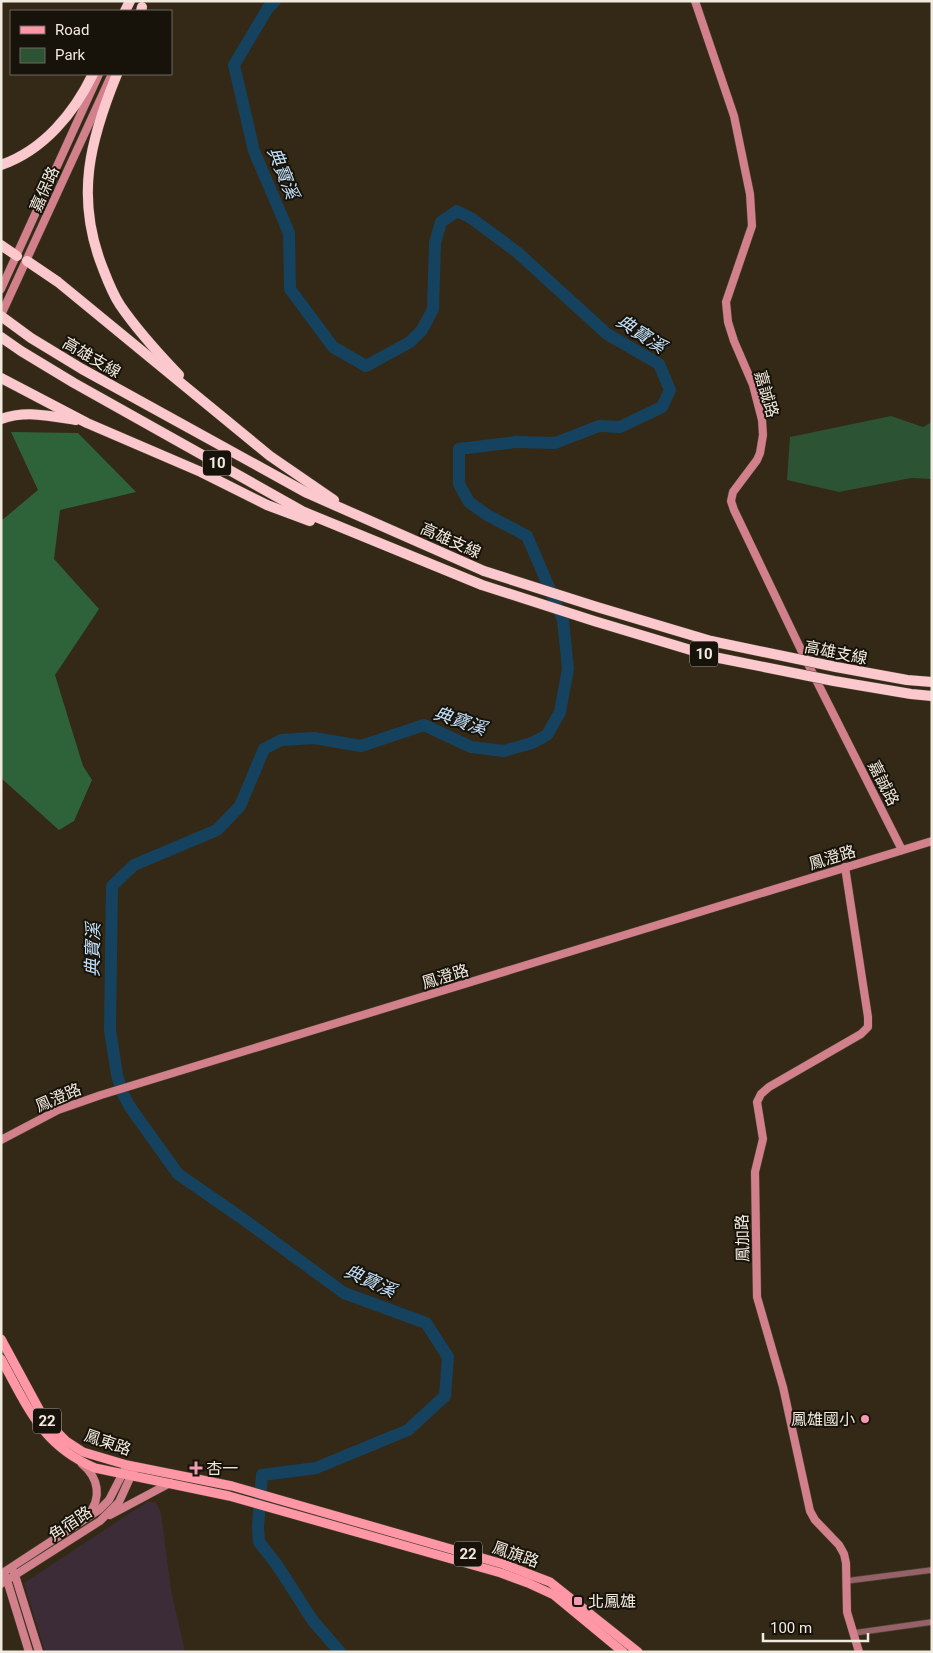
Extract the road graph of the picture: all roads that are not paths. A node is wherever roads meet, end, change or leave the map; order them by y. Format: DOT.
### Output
graph roads {
  1 [pos="695,1"];
  2 [pos="92,75"];
  3 [pos="99,75"];
  4 [pos="112,75"];
  5 [pos="117,75"];
  6 [pos="1,165"];
  7 [pos="1,244"];
  8 [pos="17,256"];
  9 [pos="27,261"];
  10 [pos="1,289"];
  11 [pos="1,316"];
  12 [pos="1,337"];
  13 [pos="1,378"];
  14 [pos="198,396"];
  15 [pos="1,419"];
  16 [pos="87,422"];
  17 [pos="355,514"];
  18 [pos="420,560"];
  19 [pos="932,682"];
  20 [pos="932,696"];
  21 [pos="932,841"];
  22 [pos="902,850"];
  23 [pos="845,867"];
  24 [pos="1,1140"];
  25 [pos="1,1339"];
  26 [pos="1,1359"];
  27 [pos="78,1461"];
  28 [pos="131,1466"];
  29 [pos="127,1475"];
  30 [pos="170,1482"];
  31 [pos="230,1491"];
  32 [pos="277,1504"];
  33 [pos="100,1521"];
  34 [pos="78,1526"];
  35 [pos="932,1570"];
  36 [pos="3,1574"];
  37 [pos="9,1577"];
  38 [pos="846,1581"];
  39 [pos="932,1622"];
  40 [pos="854,1633"];
  41 [pos="29,1652"];
  42 [pos="39,1652"];
  43 [pos="623,1652"];
  44 [pos="638,1652"];
  45 [pos="859,1652"];
  1 -- 22 [label="street, 嘉誠路"];
  2 -- 6 [label="highway"];
  3 -- 8 [label="street, 嘉保路"];
  4 -- 9 [label="street, 嘉保路"];
  5 -- 14 [label="highway"];
  7 -- 8 [label="highway"];
  8 -- 9 [label="street"];
  8 -- 10 [label="street, 嘉保路"];
  9 -- 11 [label="street, 嘉保路"];
  9 -- 14 [label="highway"];
  11 -- 17 [label="highway, 高雄支線 / 10"];
  12 -- 18 [label="highway, 高雄支線 / 10"];
  13 -- 16 [label="highway"];
  14 -- 17 [label="highway"];
  15 -- 16 [label="highway"];
  16 -- 18 [label="highway"];
  17 -- 19 [label="highway, 高雄支線 / 10, bridge"];
  18 -- 20 [label="highway, 高雄支線 / 10, bridge"];
  21 -- 22 [label="street, 鳳澄路"];
  22 -- 23 [label="street, 鳳澄路"];
  23 -- 24 [label="street, 鳳澄路"];
  23 -- 38 [label="street, 鳳加路"];
  25 -- 28 [label="main road, 鳳東路 / 22"];
  26 -- 27 [label="main road, 鳳東路 / 22"];
  27 -- 29 [label="main road, 鳳東路 / 22"];
  27 -- 34 [label="street"];
  28 -- 29 [label="street, 角宿路"];
  28 -- 31 [label="main road, 鳳東路 / 22"];
  29 -- 30 [label="main road, 鳳東路 / 22"];
  29 -- 33 [label="street, 角宿路"];
  29 -- 34 [label="street, 角宿路"];
  30 -- 31 [label="main road, 鳳東路 / 22"];
  30 -- 33 [label="street"];
  31 -- 32 [label="main road, 22"];
  32 -- 43 [label="main road, 鳳旗路 / 22"];
  32 -- 44 [label="main road, 鳳旗路 / 22"];
  33 -- 37 [label="street, 角宿路"];
  34 -- 37 [label="street, 角宿路"];
  35 -- 38 [label="street"];
  36 -- 37 [label="street"];
  37 -- 41 [label="street"];
  37 -- 42 [label="street"];
  38 -- 40 [label="street, 鳳加路"];
  39 -- 40 [label="street"];
  40 -- 45 [label="street, 鳳加路"];
}
